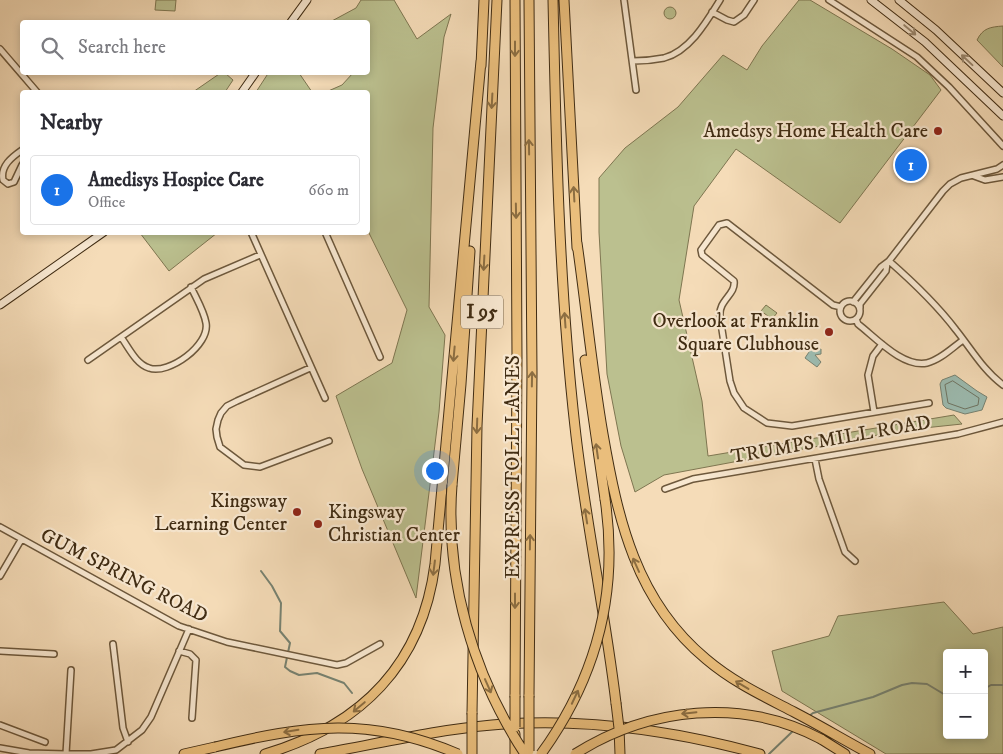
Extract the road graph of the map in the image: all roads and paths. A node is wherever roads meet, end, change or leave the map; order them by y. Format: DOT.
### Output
graph roads {
  1 [pos="307,0"];
  2 [pos="484,0"];
  3 [pos="497,0"];
  4 [pos="515,0"];
  5 [pos="529,0"];
  6 [pos="553,0"];
  7 [pos="564,0"];
  8 [pos="624,0"];
  9 [pos="720,0"];
  10 [pos="754,0"];
  11 [pos="829,0"];
  12 [pos="871,0"];
  13 [pos="899,0"];
  14 [pos="712,12"];
  15 [pos="292,20"];
  16 [pos="0,49"];
  17 [pos="481,61"];
  18 [pos="633,61"];
  19 [pos="20,72"];
  20 [pos="22,75"];
  21 [pos="254,75"];
  22 [pos="35,90"];
  23 [pos="243,90"];
  24 [pos="636,90"];
  25 [pos="1003,94"];
  26 [pos="1003,116"];
  27 [pos="1003,146"];
  28 [pos="20,152"];
  29 [pos="1003,166"];
  30 [pos="20,169"];
  31 [pos="974,176"];
  32 [pos="1003,177"];
  33 [pos="100,235"];
  34 [pos="253,235"];
  35 [pos="326,235"];
  36 [pos="577,242"];
  37 [pos="260,255"];
  38 [pos="888,262"];
  39 [pos="191,287"];
  40 [pos="853,302"];
  41 [pos="0,305"];
  42 [pos="841,308"];
  43 [pos="860,308"];
  44 [pos="856,319"];
  45 [pos="121,337"];
  46 [pos="963,340"];
  47 [pos="882,344"];
  48 [pos="380,358"];
  49 [pos="88,360"];
  50 [pos="310,368"];
  51 [pos="1003,385"];
  52 [pos="325,398"];
  53 [pos="930,403"];
  54 [pos="874,412"];
  55 [pos="1003,422"];
  56 [pos="329,440"];
  57 [pos="815,459"];
  58 [pos="665,489"];
  59 [pos="0,527"];
  60 [pos="21,540"];
  61 [pos="855,561"];
  62 [pos="0,576"];
  63 [pos="188,629"];
  64 [pos="113,644"];
  65 [pos="380,644"];
  66 [pos="0,651"];
  67 [pos="179,651"];
  68 [pos="54,654"];
  69 [pos="71,670"];
  70 [pos="192,718"];
  71 [pos="0,725"];
  72 [pos="45,742"];
  73 [pos="128,742"];
  74 [pos="0,748"];
  75 [pos="66,754"];
  76 [pos="184,754"];
  77 [pos="265,754"];
  78 [pos="320,754"];
  79 [pos="458,754"];
  80 [pos="472,754"];
  81 [pos="515,754"];
  82 [pos="527,754"];
  83 [pos="541,754"];
  84 [pos="575,754"];
  85 [pos="620,754"];
  86 [pos="760,754"];
  87 [pos="845,754"];
  88 [pos="870,754"];
  1 -- 15 [label="main road"];
  2 -- 17 [label="highway"];
  3 -- 80 [label="highway, I 95, one-way, bridge"];
  4 -- 81 [label="highway, EXPRESS TOLL LANES, one-way, bridge"];
  82 -- 5 [label="highway, EXPRESS TOLL LANES, one-way, bridge"];
  85 -- 6 [label="highway, one-way, bridge"];
  36 -- 7 [label="highway, one-way"];
  8 -- 18 [label="street"];
  9 -- 14 [label="street"];
  10 -- 14 [label="street"];
  11 -- 27 [label="street"];
  12 -- 26 [label="main road, one-way"];
  25 -- 13 [label="main road, one-way"];
  14 -- 18 [label="street"];
  16 -- 19 [label="street"];
  17 -- 77 [label="highway, one-way"];
  17 -- 82 [label="highway, one-way, bridge"];
  18 -- 24 [label="street"];
  20 -- 22 [label="street"];
  21 -- 23 [label="main road"];
  28 -- 30 [label="street"];
  29 -- 31 [label="street"];
  31 -- 32 [label="street"];
  31 -- 38 [label="street"];
  33 -- 41 [label="main road"];
  34 -- 37 [label="street"];
  35 -- 48 [label="street"];
  83 -- 36 [label="highway, one-way, bridge"];
  88 -- 36 [label="highway, one-way"];
  37 -- 39 [label="street"];
  37 -- 50 [label="street"];
  38 -- 40 [label="street"];
  38 -- 43 [label="street"];
  38 -- 46 [label="street"];
  39 -- 45 [label="street"];
  39 -- 45 [label="street"];
  40 -- 42 [label="street"];
  40 -- 43 [label="street"];
  42 -- 44 [label="street"];
  42 -- 54 [label="street"];
  43 -- 44 [label="street"];
  44 -- 47 [label="street"];
  45 -- 49 [label="street"];
  46 -- 47 [label="street"];
  46 -- 51 [label="street"];
  47 -- 54 [label="street"];
  50 -- 52 [label="street"];
  50 -- 56 [label="street"];
  53 -- 54 [label="street"];
  55 -- 57 [label="street, TRUMPS MILL ROAD"];
  57 -- 58 [label="street, TRUMPS MILL ROAD"];
  57 -- 61 [label="street"];
  59 -- 60 [label="street, GUM SPRING ROAD"];
  60 -- 62 [label="street"];
  60 -- 63 [label="street, GUM SPRING ROAD"];
  63 -- 65 [label="street, GUM SPRING ROAD"];
  63 -- 67 [label="street"];
  64 -- 73 [label="street"];
  66 -- 68 [label="street"];
  67 -- 70 [label="street"];
  67 -- 73 [label="street"];
  69 -- 75 [label="street"];
  71 -- 72 [label="street"];
  73 -- 75 [label="street"];
  74 -- 75 [label="street"];
  79 -- 76 [label="highway, one-way, bridge"];
  78 -- 86 [label="highway"];
  87 -- 84 [label="highway, one-way, bridge"];
}
